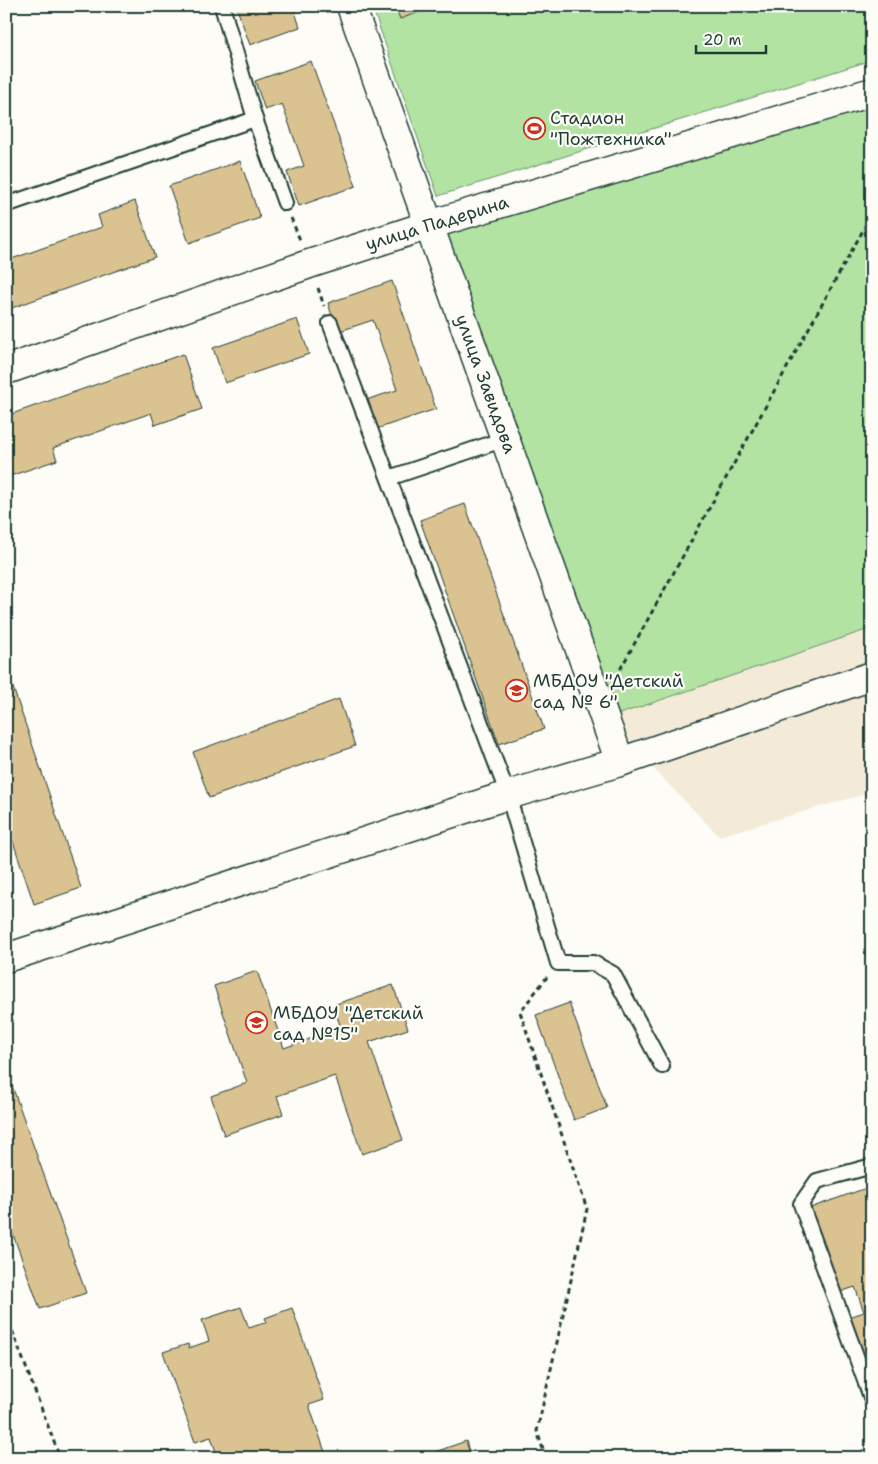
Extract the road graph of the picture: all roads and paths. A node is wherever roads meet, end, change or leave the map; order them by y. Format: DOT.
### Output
graph roads {
  1 [pos="222,6"];
  2 [pos="351,6"];
  3 [pos="872,92"];
  4 [pos="255,119"];
  5 [pos="285,203"];
  6 [pos="6,205"];
  7 [pos="872,214"];
  8 [pos="429,225"];
  9 [pos="330,323"];
  10 [pos="6,370"];
  11 [pos="505,439"];
  12 [pos="389,478"];
  13 [pos="872,676"];
  14 [pos="600,706"];
  15 [pos="620,762"];
  16 [pos="508,795"];
  17 [pos="6,958"];
  18 [pos="558,963"];
  19 [pos="662,1066"];
  20 [pos="872,1166"];
  21 [pos="6,1314"];
  22 [pos="872,1400"];
  23 [pos="60,1458"];
  24 [pos="546,1458"];
  1 -- 4 [label="lane"];
  2 -- 8 [label="street, улица Завидова"];
  3 -- 8 [label="street, улица Падерина"];
  4 -- 5 [label="lane"];
  4 -- 6 [label="lane"];
  7 -- 14 [label="path"];
  8 -- 10 [label="street, улица Падерина"];
  8 -- 11 [label="street, улица Завидова"];
  9 -- 12 [label="lane"];
  11 -- 12 [label="lane"];
  11 -- 14 [label="street, улица Завидова"];
  12 -- 16 [label="lane"];
  13 -- 15 [label="street"];
  14 -- 15 [label="street, улица Завидова"];
  15 -- 16 [label="street"];
  16 -- 17 [label="street"];
  16 -- 18 [label="lane"];
  18 -- 19 [label="lane"];
  18 -- 24 [label="path"];
  20 -- 22 [label="lane"];
  21 -- 23 [label="path"];
}
